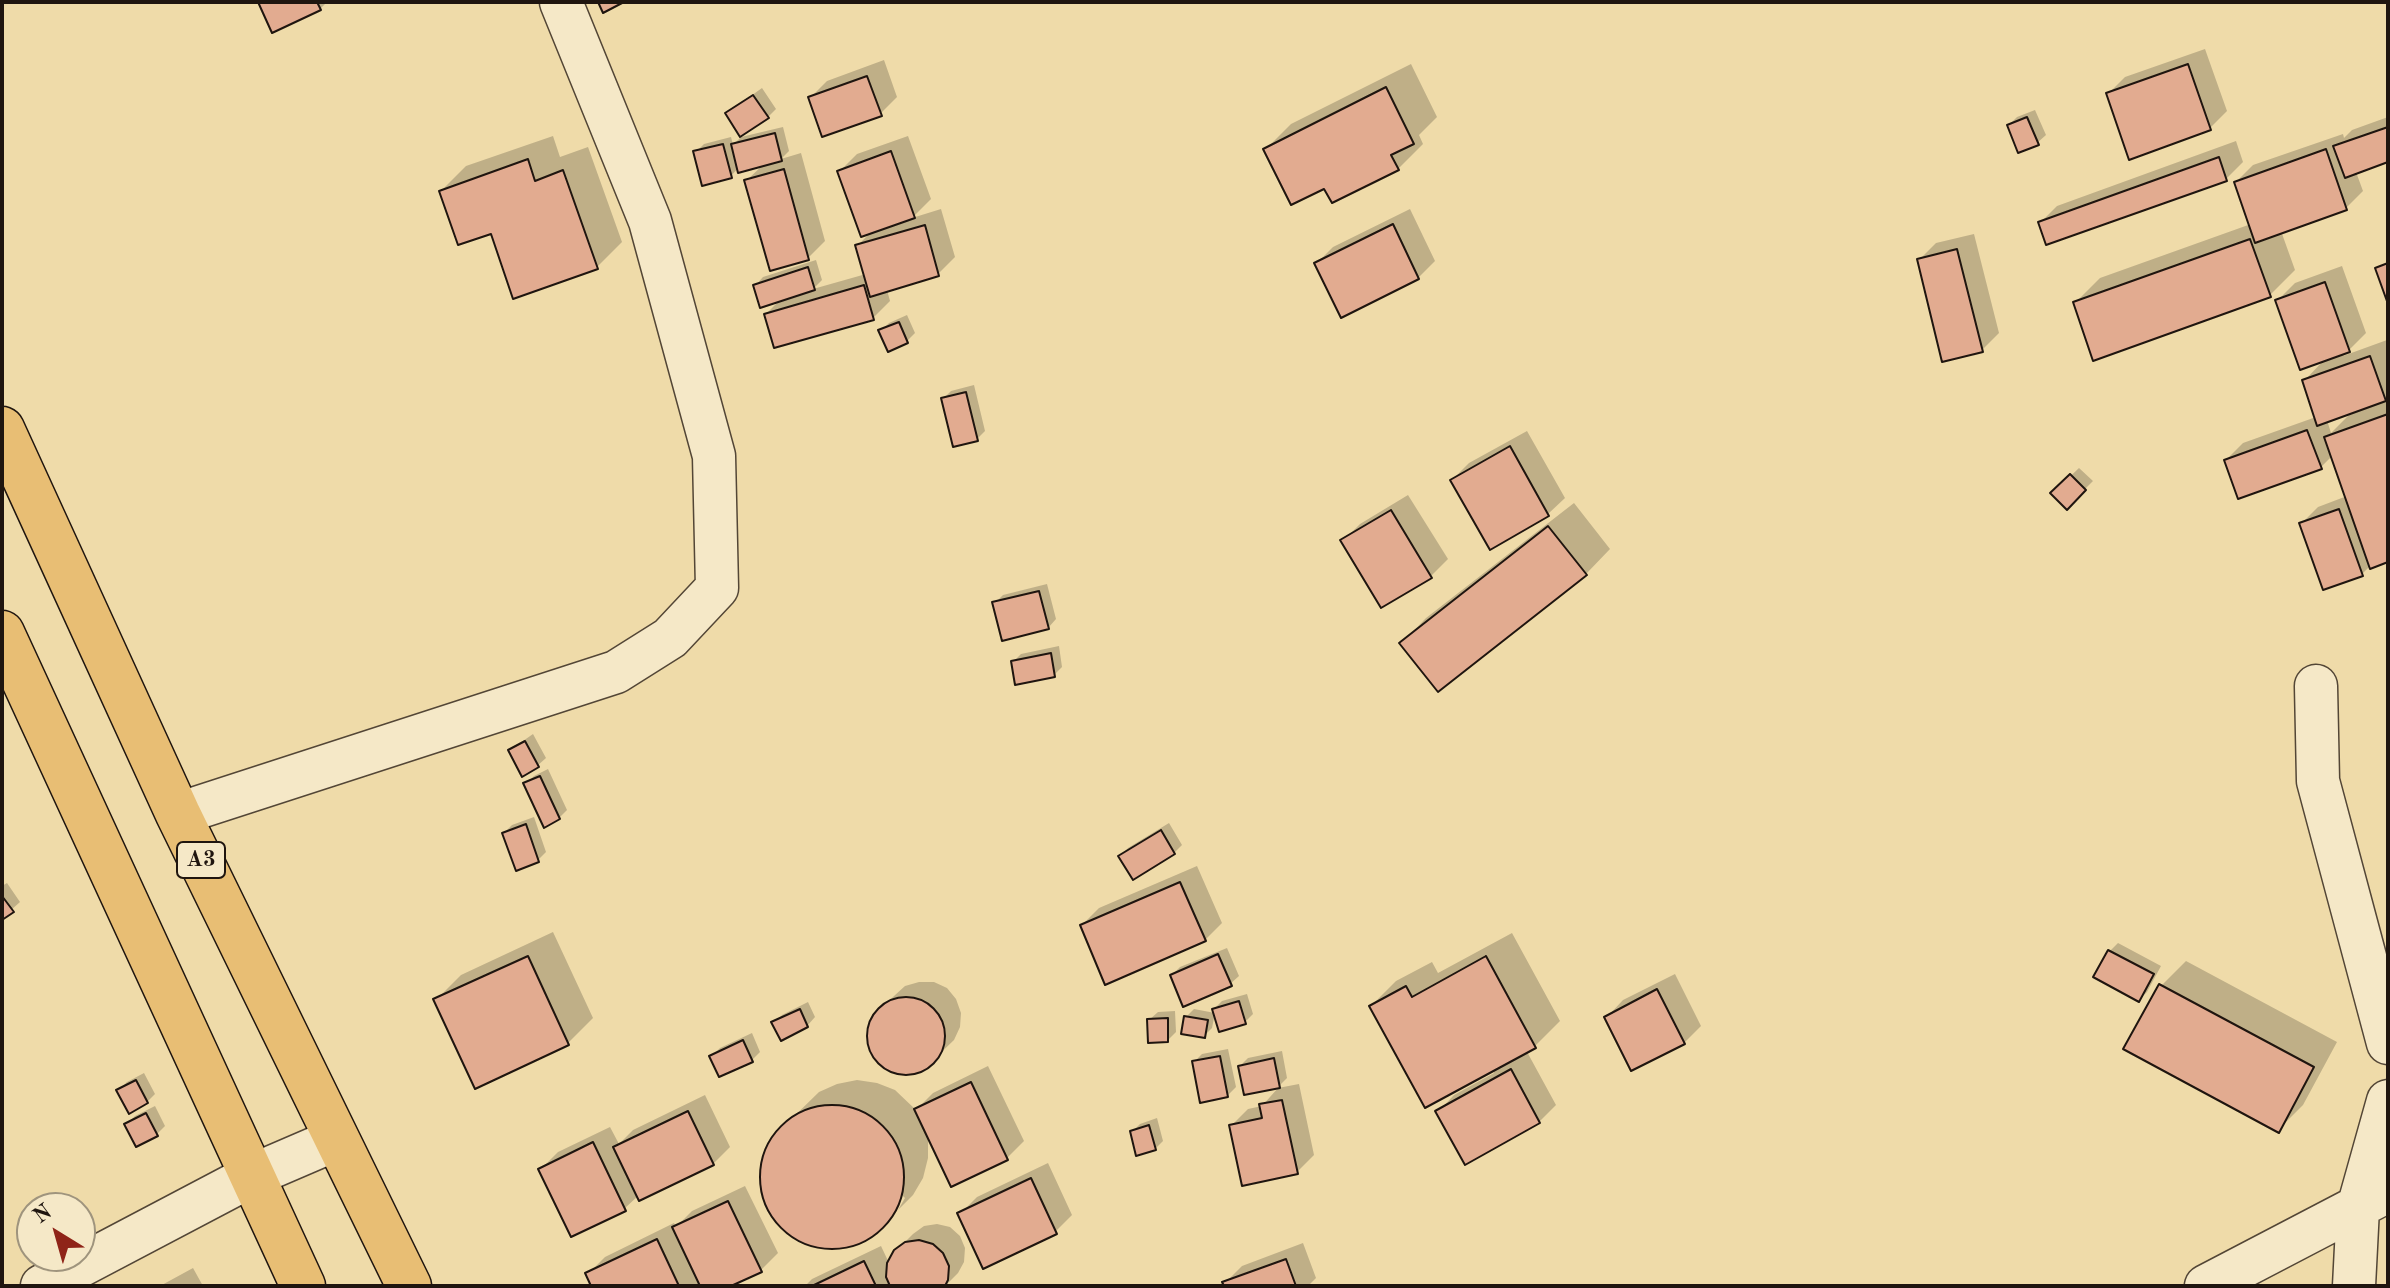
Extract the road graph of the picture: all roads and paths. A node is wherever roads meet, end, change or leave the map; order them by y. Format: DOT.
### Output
graph roads {
  1 [pos="561,2"];
  2 [pos="2,429"];
  3 [pos="2,633"];
  4 [pos="2316,686"];
  5 [pos="178,814"];
  6 [pos="2388,1043"];
  7 [pos="2388,1101"];
  8 [pos="337,1139"];
  9 [pos="251,1176"];
  10 [pos="2373,1200"];
  11 [pos="42,1286"];
  12 [pos="303,1286"];
  13 [pos="409,1286"];
  14 [pos="2206,1286"];
  15 [pos="2354,1286"];
  1 -- 5 [label="street"];
  2 -- 5 [label="highway, A3"];
  3 -- 9 [label="highway"];
  4 -- 6 [label="street"];
  5 -- 8 [label="highway, A3"];
  7 -- 10 [label="street"];
  8 -- 9 [label="street"];
  8 -- 13 [label="highway, A3"];
  9 -- 11 [label="street"];
  9 -- 12 [label="highway"];
  10 -- 14 [label="street"];
  10 -- 15 [label="street"];
}
